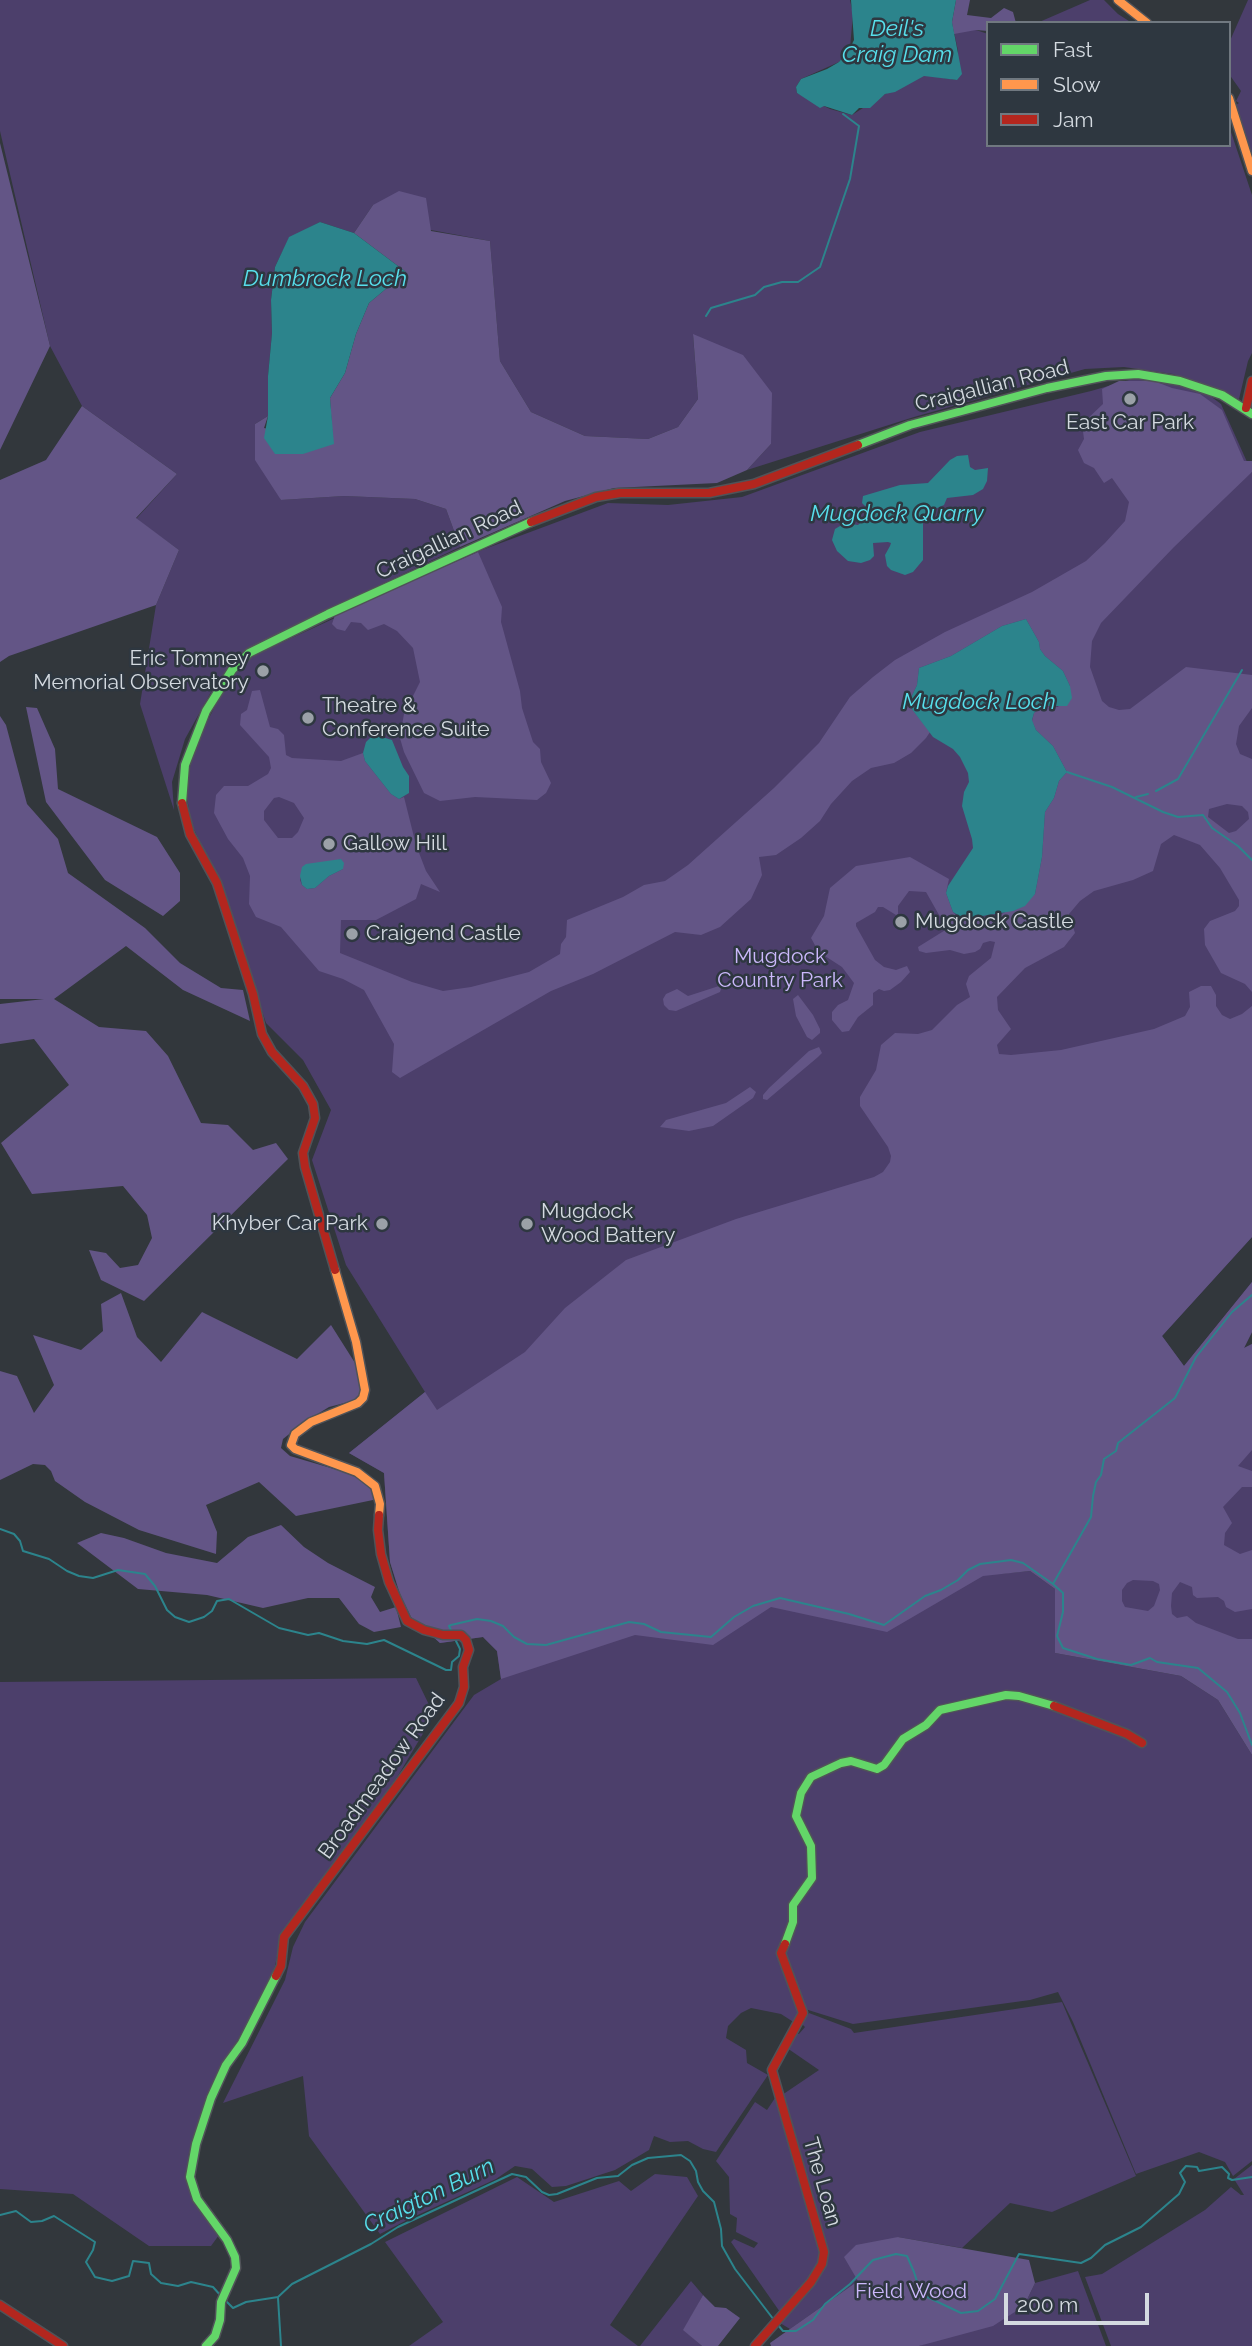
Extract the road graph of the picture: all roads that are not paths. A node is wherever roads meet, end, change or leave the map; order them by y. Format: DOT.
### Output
graph roads {
  1 [pos="1118,0"];
  2 [pos="1144,21"];
  3 [pos="1231,104"];
  4 [pos="1252,170"];
  5 [pos="1252,381"];
  6 [pos="1249,411"];
  7 [pos="313,1203"];
  8 [pos="1142,1743"];
  9 [pos="0,2305"];
  10 [pos="64,2346"];
  11 [pos="206,2346"];
  12 [pos="755,2346"];
  1 -- 2 [label="street"];
  3 -- 4 [label="street"];
  5 -- 6 [label="street"];
  6 -- 7 [label="street, Craigallian Road"];
  7 -- 11 [label="street, Broadmeadow Road"];
  8 -- 12 [label="street, The Loan"];
  9 -- 10 [label="street"];
}
